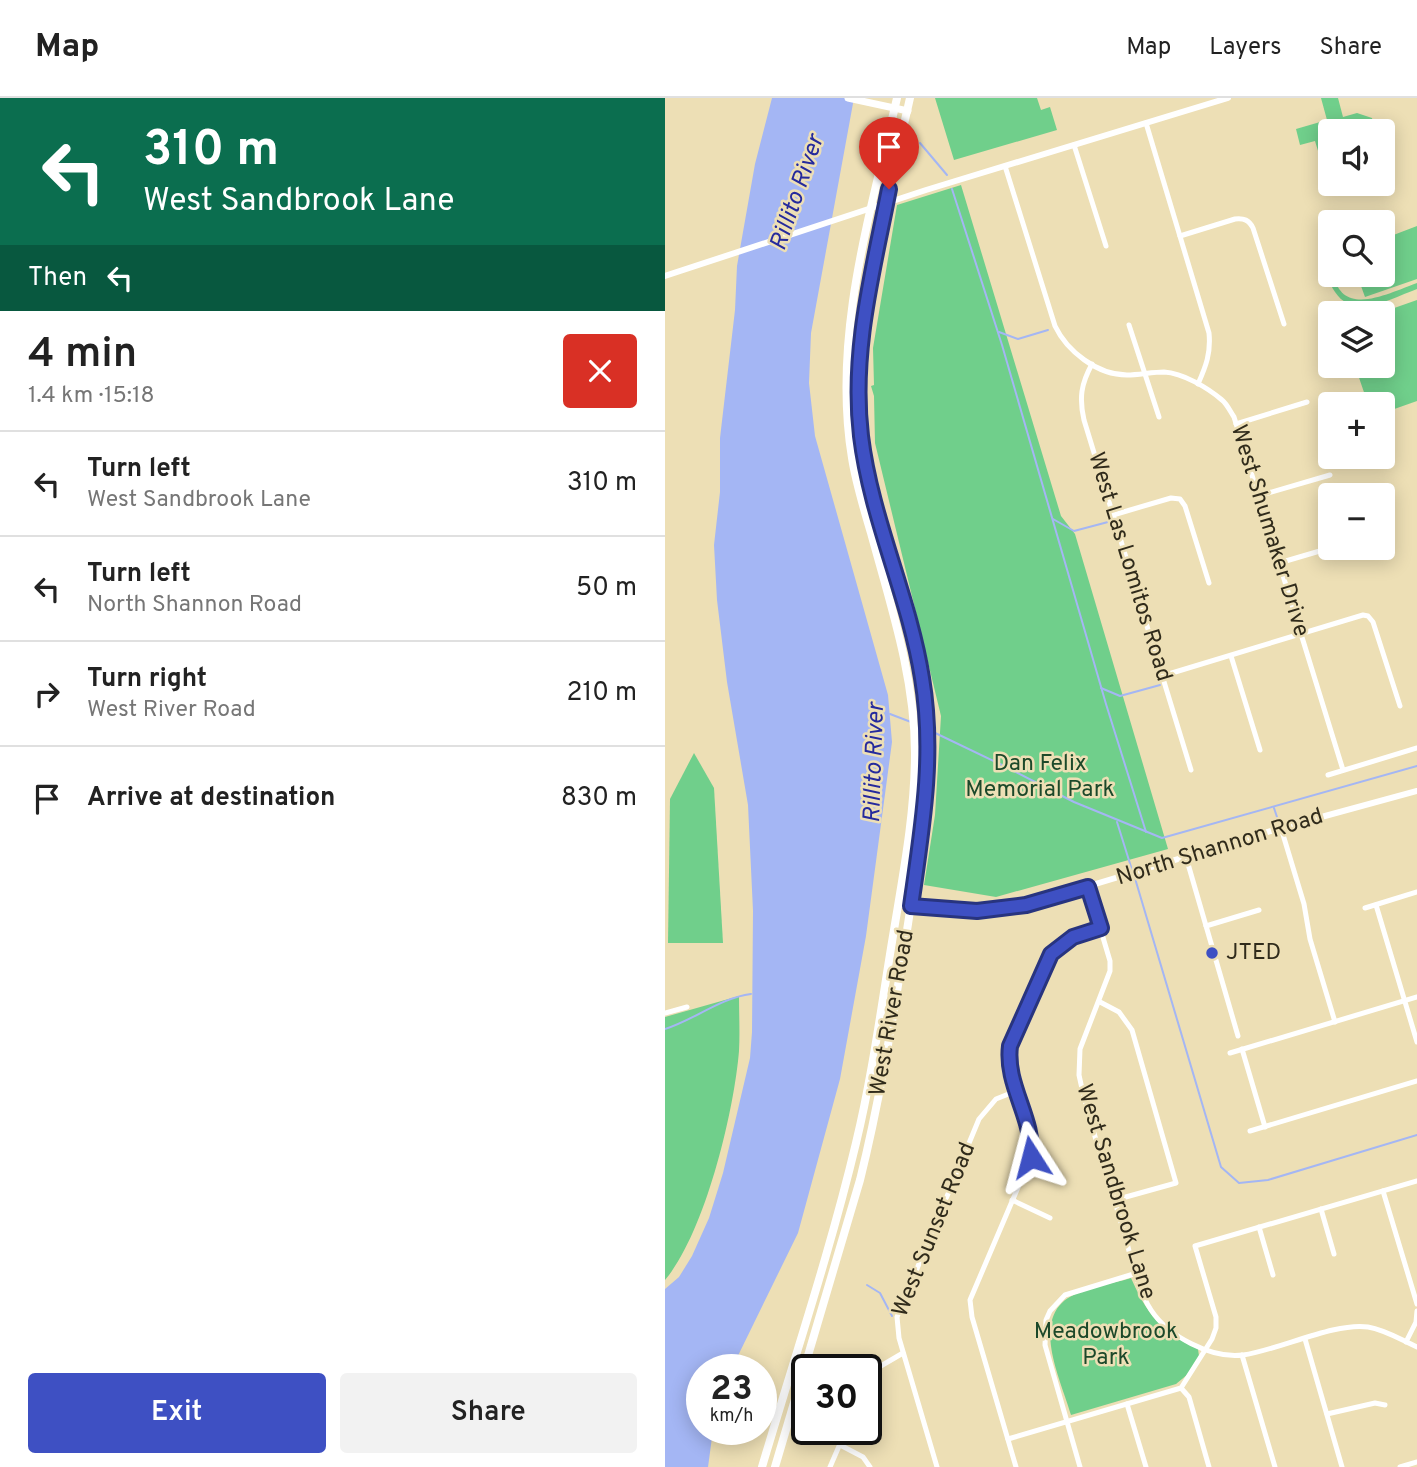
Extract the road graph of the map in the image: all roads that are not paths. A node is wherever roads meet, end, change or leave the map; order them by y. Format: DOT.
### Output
graph roads {
  1 [pos="848,98"];
  2 [pos="897,98"];
  3 [pos="911,98"];
  4 [pos="1228,98"];
  5 [pos="895,108"];
  6 [pos="908,111"];
  7 [pos="1146,123"];
  8 [pos="1074,145"];
  9 [pos="1005,166"];
  10 [pos="1180,236"];
  11 [pos="1106,246"];
  12 [pos="665,276"];
  13 [pos="1284,324"];
  14 [pos="1129,325"];
  15 [pos="1092,364"];
  16 [pos="1145,375"];
  17 [pos="1198,384"];
  18 [pos="1307,402"];
  19 [pos="1159,417"];
  20 [pos="860,420"];
  21 [pos="847,421"];
  22 [pos="1236,424"];
  23 [pos="1330,475"];
  24 [pos="1258,496"];
  25 [pos="1113,515"];
  26 [pos="1318,552"];
  27 [pos="1279,563"];
  28 [pos="1209,583"];
  29 [pos="1300,633"];
  30 [pos="1231,656"];
  31 [pos="1162,676"];
  32 [pos="1400,706"];
  33 [pos="1417,748"];
  34 [pos="1261,750"];
  35 [pos="1191,770"];
  36 [pos="1343,770"];
  37 [pos="1328,775"];
  38 [pos="1417,792"];
  39 [pos="1282,828"];
  40 [pos="1186,857"];
  41 [pos="1088,887"];
  42 [pos="1417,892"];
  43 [pos="898,904"];
  44 [pos="1376,905"];
  45 [pos="911,906"];
  46 [pos="1365,908"];
  47 [pos="1259,910"];
  48 [pos="1206,926"];
  49 [pos="1101,928"];
  50 [pos="1417,997"];
  51 [pos="1404,1000"];
  52 [pos="1100,1002"];
  53 [pos="687,1007"];
  54 [pos="665,1013"];
  55 [pos="1335,1022"];
  56 [pos="1238,1036"];
  57 [pos="1417,1042"];
  58 [pos="1242,1049"];
  59 [pos="1230,1053"];
  60 [pos="1417,1081"];
  61 [pos="1016,1091"];
  62 [pos="1265,1127"];
  63 [pos="1251,1131"];
  64 [pos="1417,1181"];
  65 [pos="1383,1191"];
  66 [pos="1012,1200"];
  67 [pos="1115,1200"];
  68 [pos="1321,1209"];
  69 [pos="1050,1217"];
  70 [pos="1259,1227"];
  71 [pos="1334,1254"];
  72 [pos="1137,1273"];
  73 [pos="1273,1275"];
  74 [pos="1417,1304"];
  75 [pos="1417,1311"];
  76 [pos="1305,1339"];
  77 [pos="1406,1342"];
  78 [pos="798,1346"];
  79 [pos="1417,1347"];
  80 [pos="810,1350"];
  81 [pos="1206,1350"];
  82 [pos="903,1353"];
  83 [pos="1243,1355"];
  84 [pos="882,1365"];
  85 [pos="1181,1388"];
  86 [pos="1127,1404"];
  87 [pos="1385,1405"];
  88 [pos="1327,1414"];
  89 [pos="1067,1423"];
  90 [pos="1008,1439"];
  91 [pos="840,1445"];
  92 [pos="1417,1462"];
  93 [pos="762,1467"];
  94 [pos="775,1467"];
  95 [pos="830,1467"];
  96 [pos="870,1467"];
  97 [pos="937,1467"];
  98 [pos="1016,1467"];
  99 [pos="1080,1467"];
  100 [pos="1146,1467"];
  101 [pos="1209,1467"];
  102 [pos="1275,1467"];
  103 [pos="1342,1467"];
  104 [pos="1400,1467"];
  1 -- 5 [label="main road"];
  2 -- 5 [label="main road, West River Road"];
  3 -- 6 [label="main road, West River Road"];
  4 -- 7 [label="street"];
  5 -- 6 [label="main road"];
  5 -- 21 [label="main road, West River Road"];
  6 -- 20 [label="main road, West River Road"];
  7 -- 8 [label="street"];
  7 -- 10 [label="street"];
  8 -- 9 [label="street"];
  8 -- 11 [label="street"];
  9 -- 12 [label="street"];
  9 -- 15 [label="street, West Shumaker Drive"];
  10 -- 13 [label="street"];
  10 -- 17 [label="street"];
  14 -- 16 [label="street"];
  15 -- 16 [label="street, West Shumaker Drive"];
  15 -- 25 [label="street, West Las Lomitos Road"];
  16 -- 17 [label="street, West Shumaker Drive"];
  16 -- 19 [label="street"];
  17 -- 22 [label="street, West Shumaker Drive"];
  18 -- 22 [label="street"];
  20 -- 21 [label="main road"];
  20 -- 45 [label="main road, West River Road"];
  21 -- 43 [label="main road, West River Road"];
  22 -- 24 [label="street, West Shumaker Drive"];
  23 -- 24 [label="street"];
  24 -- 27 [label="street, West Shumaker Drive"];
  25 -- 28 [label="street"];
  25 -- 31 [label="street, West Las Lomitos Road"];
  26 -- 27 [label="street"];
  27 -- 29 [label="street, West Shumaker Drive"];
  29 -- 30 [label="street"];
  29 -- 32 [label="street"];
  29 -- 36 [label="street, West Shumaker Drive"];
  30 -- 31 [label="street"];
  30 -- 34 [label="street"];
  31 -- 35 [label="street, West Las Lomitos Road"];
  33 -- 36 [label="street, North Shannon Road"];
  36 -- 37 [label="street, North Shannon Road"];
  38 -- 39 [label="street, North Shannon Road"];
  39 -- 40 [label="street, North Shannon Road"];
  39 -- 55 [label="street"];
  40 -- 41 [label="street, North Shannon Road"];
  40 -- 48 [label="street"];
  41 -- 45 [label="street, North Shannon Road"];
  41 -- 49 [label="street, West Sandbrook Lane"];
  42 -- 44 [label="street"];
  43 -- 45 [label="street, North Shannon Road"];
  43 -- 78 [label="main road, West River Road"];
  44 -- 46 [label="street"];
  44 -- 51 [label="street"];
  45 -- 80 [label="main road, West River Road"];
  47 -- 48 [label="street"];
  48 -- 56 [label="street"];
  49 -- 52 [label="street, West Sandbrook Lane"];
  49 -- 61 [label="street"];
  50 -- 51 [label="street"];
  51 -- 55 [label="street"];
  51 -- 57 [label="street"];
  52 -- 67 [label="street, West Sandbrook Lane"];
  52 -- 67 [label="street"];
  53 -- 54 [label="street"];
  55 -- 58 [label="street"];
  58 -- 59 [label="street"];
  58 -- 62 [label="street"];
  60 -- 62 [label="street"];
  61 -- 66 [label="street"];
  61 -- 82 [label="street, West Sunset Road"];
  62 -- 63 [label="street"];
  64 -- 65 [label="street"];
  65 -- 68 [label="street"];
  65 -- 74 [label="street"];
  66 -- 69 [label="street"];
  66 -- 90 [label="street"];
  67 -- 72 [label="street, West Sandbrook Lane"];
  68 -- 70 [label="street"];
  68 -- 71 [label="street"];
  70 -- 73 [label="street"];
  70 -- 81 [label="street"];
  72 -- 81 [label="street, West Sandbrook Lane"];
  72 -- 89 [label="street"];
  75 -- 77 [label="street"];
  76 -- 77 [label="street"];
  76 -- 83 [label="street"];
  76 -- 88 [label="street"];
  77 -- 79 [label="street"];
  78 -- 80 [label="main road"];
  78 -- 93 [label="main road, West River Road"];
  80 -- 94 [label="main road, West River Road"];
  81 -- 83 [label="street"];
  81 -- 85 [label="street"];
  82 -- 84 [label="street"];
  82 -- 97 [label="street, West Sunset Road"];
  83 -- 102 [label="street"];
  85 -- 86 [label="street"];
  85 -- 101 [label="street"];
  86 -- 89 [label="street"];
  86 -- 100 [label="street"];
  87 -- 88 [label="street"];
  88 -- 103 [label="street"];
  89 -- 90 [label="street"];
  89 -- 99 [label="street"];
  90 -- 98 [label="street"];
  91 -- 95 [label="street"];
  91 -- 96 [label="street"];
  92 -- 104 [label="street"];
}
